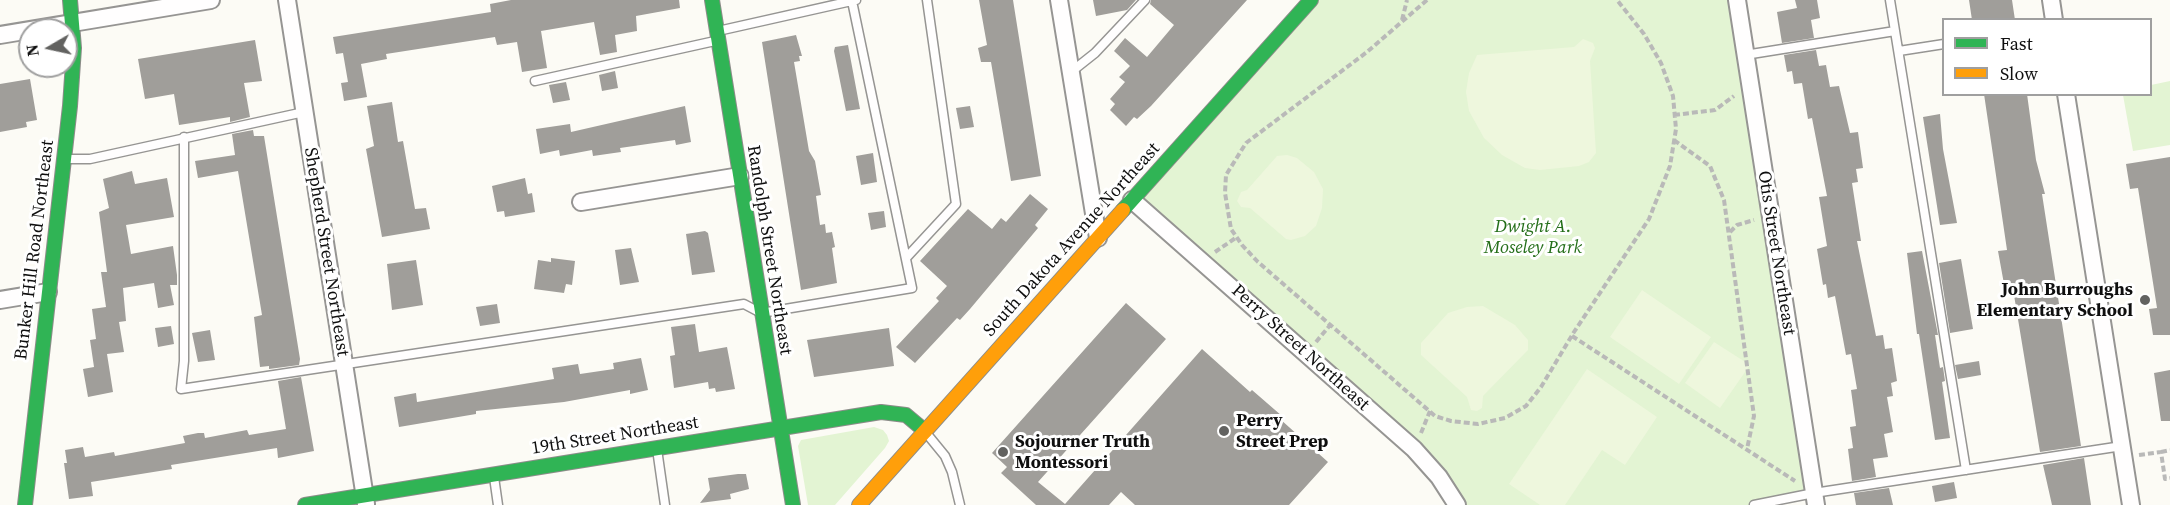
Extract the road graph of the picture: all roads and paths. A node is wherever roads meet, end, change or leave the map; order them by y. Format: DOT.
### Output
graph roads {
  1 [pos="70,0"];
  2 [pos="211,0"];
  3 [pos="286,0"];
  4 [pos="712,0"];
  5 [pos="927,0"];
  6 [pos="1059,0"];
  7 [pos="1145,0"];
  8 [pos="1311,0"];
  9 [pos="1407,0"];
  10 [pos="1427,0"];
  11 [pos="1617,0"];
  12 [pos="1737,0"];
  13 [pos="1890,0"];
  14 [pos="2051,0"];
  15 [pos="854,1"];
  16 [pos="172,3"];
  17 [pos="72,18"];
  18 [pos="2054,18"];
  19 [pos="1401,20"];
  20 [pos="78,22"];
  21 [pos="18,31"];
  22 [pos="1895,31"];
  23 [pos="0,34"];
  24 [pos="718,36"];
  25 [pos="1942,44"];
  26 [pos="1899,51"];
  27 [pos="1745,55"];
  28 [pos="1071,72"];
  29 [pos="72,78"];
  30 [pos="535,81"];
  31 [pos="1749,81"];
  32 [pos="2066,96"];
  33 [pos="304,112"];
  34 [pos="1674,115"];
  35 [pos="184,137"];
  36 [pos="1674,140"];
  37 [pos="64,160"];
  38 [pos="740,176"];
  39 [pos="1132,200"];
  40 [pos="581,202"];
  41 [pos="1770,215"];
  42 [pos="1729,233"];
  43 [pos="1237,237"];
  44 [pos="1098,238"];
  45 [pos="906,258"];
  46 [pos="1202,261"];
  47 [pos="48,292"];
  48 [pos="0,300"];
  49 [pos="761,313"];
  50 [pos="1331,324"];
  51 [pos="1572,336"];
  52 [pos="1306,353"];
  53 [pos="344,366"];
  54 [pos="779,428"];
  55 [pos="925,431"];
  56 [pos="656,447"];
  57 [pos="1747,449"];
  58 [pos="2170,450"];
  59 [pos="2123,452"];
  60 [pos="2160,452"];
  61 [pos="1966,470"];
  62 [pos="493,474"];
  63 [pos="2170,478"];
  64 [pos="1815,499"];
  65 [pos="365,501"];
  66 [pos="25,505"];
  67 [pos="305,505"];
  68 [pos="498,505"];
  69 [pos="666,505"];
  70 [pos="793,505"];
  71 [pos="859,505"];
  72 [pos="960,505"];
  73 [pos="1457,505"];
  74 [pos="1754,505"];
  75 [pos="2131,505"];
  1 -- 17 [label="street, Bunker Hill Road Northeast"];
  2 -- 16 [label="street"];
  3 -- 33 [label="street, Shepherd Street Northeast"];
  4 -- 24 [label="street, Randolph Street Northeast"];
  5 -- 45 [label="lane"];
  6 -- 28 [label="street"];
  7 -- 28 [label="lane"];
  8 -- 39 [label="street, South Dakota Avenue Northeast"];
  9 -- 19 [label="path"];
  10 -- 19 [label="path"];
  11 -- 34 [label="path"];
  12 -- 27 [label="street, Otis Street Northeast"];
  13 -- 22 [label="lane"];
  14 -- 18 [label="street"];
  15 -- 24 [label="lane"];
  15 -- 45 [label="lane"];
  16 -- 20 [label="street"];
  19 -- 43 [label="path"];
  21 -- 23 [label="street"];
  22 -- 26 [label="lane"];
  22 -- 27 [label="lane"];
  24 -- 30 [label="lane"];
  24 -- 38 [label="street, Randolph Street Northeast"];
  25 -- 26 [label="lane"];
  26 -- 61 [label="lane"];
  27 -- 31 [label="street, Otis Street Northeast"];
  28 -- 44 [label="street"];
  29 -- 37 [label="street, Bunker Hill Road Northeast"];
  31 -- 34 [label="path"];
  31 -- 41 [label="street, Otis Street Northeast"];
  32 -- 59 [label="street"];
  33 -- 35 [label="lane"];
  33 -- 53 [label="street, Shepherd Street Northeast"];
  34 -- 36 [label="path"];
  35 -- 37 [label="lane"];
  35 -- 53 [label="lane"];
  36 -- 42 [label="path"];
  36 -- 51 [label="path"];
  37 -- 47 [label="street, Bunker Hill Road Northeast"];
  38 -- 40 [label="street"];
  38 -- 49 [label="street, Randolph Street Northeast"];
  39 -- 44 [label="street, South Dakota Avenue Northeast"];
  39 -- 46 [label="street, Perry Street Northeast"];
  41 -- 42 [label="path"];
  41 -- 64 [label="street, Otis Street Northeast"];
  42 -- 57 [label="path"];
  43 -- 46 [label="path"];
  43 -- 50 [label="path"];
  44 -- 55 [label="street, South Dakota Avenue Northeast"];
  45 -- 49 [label="lane"];
  46 -- 52 [label="street, Perry Street Northeast"];
  47 -- 48 [label="street"];
  47 -- 66 [label="street, Bunker Hill Road Northeast"];
  49 -- 53 [label="lane"];
  49 -- 54 [label="street, Randolph Street Northeast"];
  50 -- 51 [label="path"];
  50 -- 52 [label="path"];
  51 -- 57 [label="path"];
  52 -- 73 [label="street, Perry Street Northeast"];
  53 -- 65 [label="street, Shepherd Street Northeast"];
  54 -- 55 [label="street, 19th Street Northeast"];
  54 -- 56 [label="street, 19th Street Northeast"];
  54 -- 70 [label="street, Randolph Street Northeast"];
  55 -- 71 [label="street, South Dakota Avenue Northeast"];
  55 -- 72 [label="lane"];
  56 -- 62 [label="street, 19th Street Northeast"];
  56 -- 69 [label="lane"];
  57 -- 64 [label="path"];
  58 -- 60 [label="path"];
  59 -- 60 [label="path"];
  59 -- 61 [label="lane"];
  59 -- 75 [label="street"];
  60 -- 63 [label="path"];
  61 -- 64 [label="lane"];
  62 -- 65 [label="street, 19th Street Northeast"];
  62 -- 68 [label="lane"];
  64 -- 74 [label="lane"];
  65 -- 67 [label="street, 19th Street Northeast"];
}
